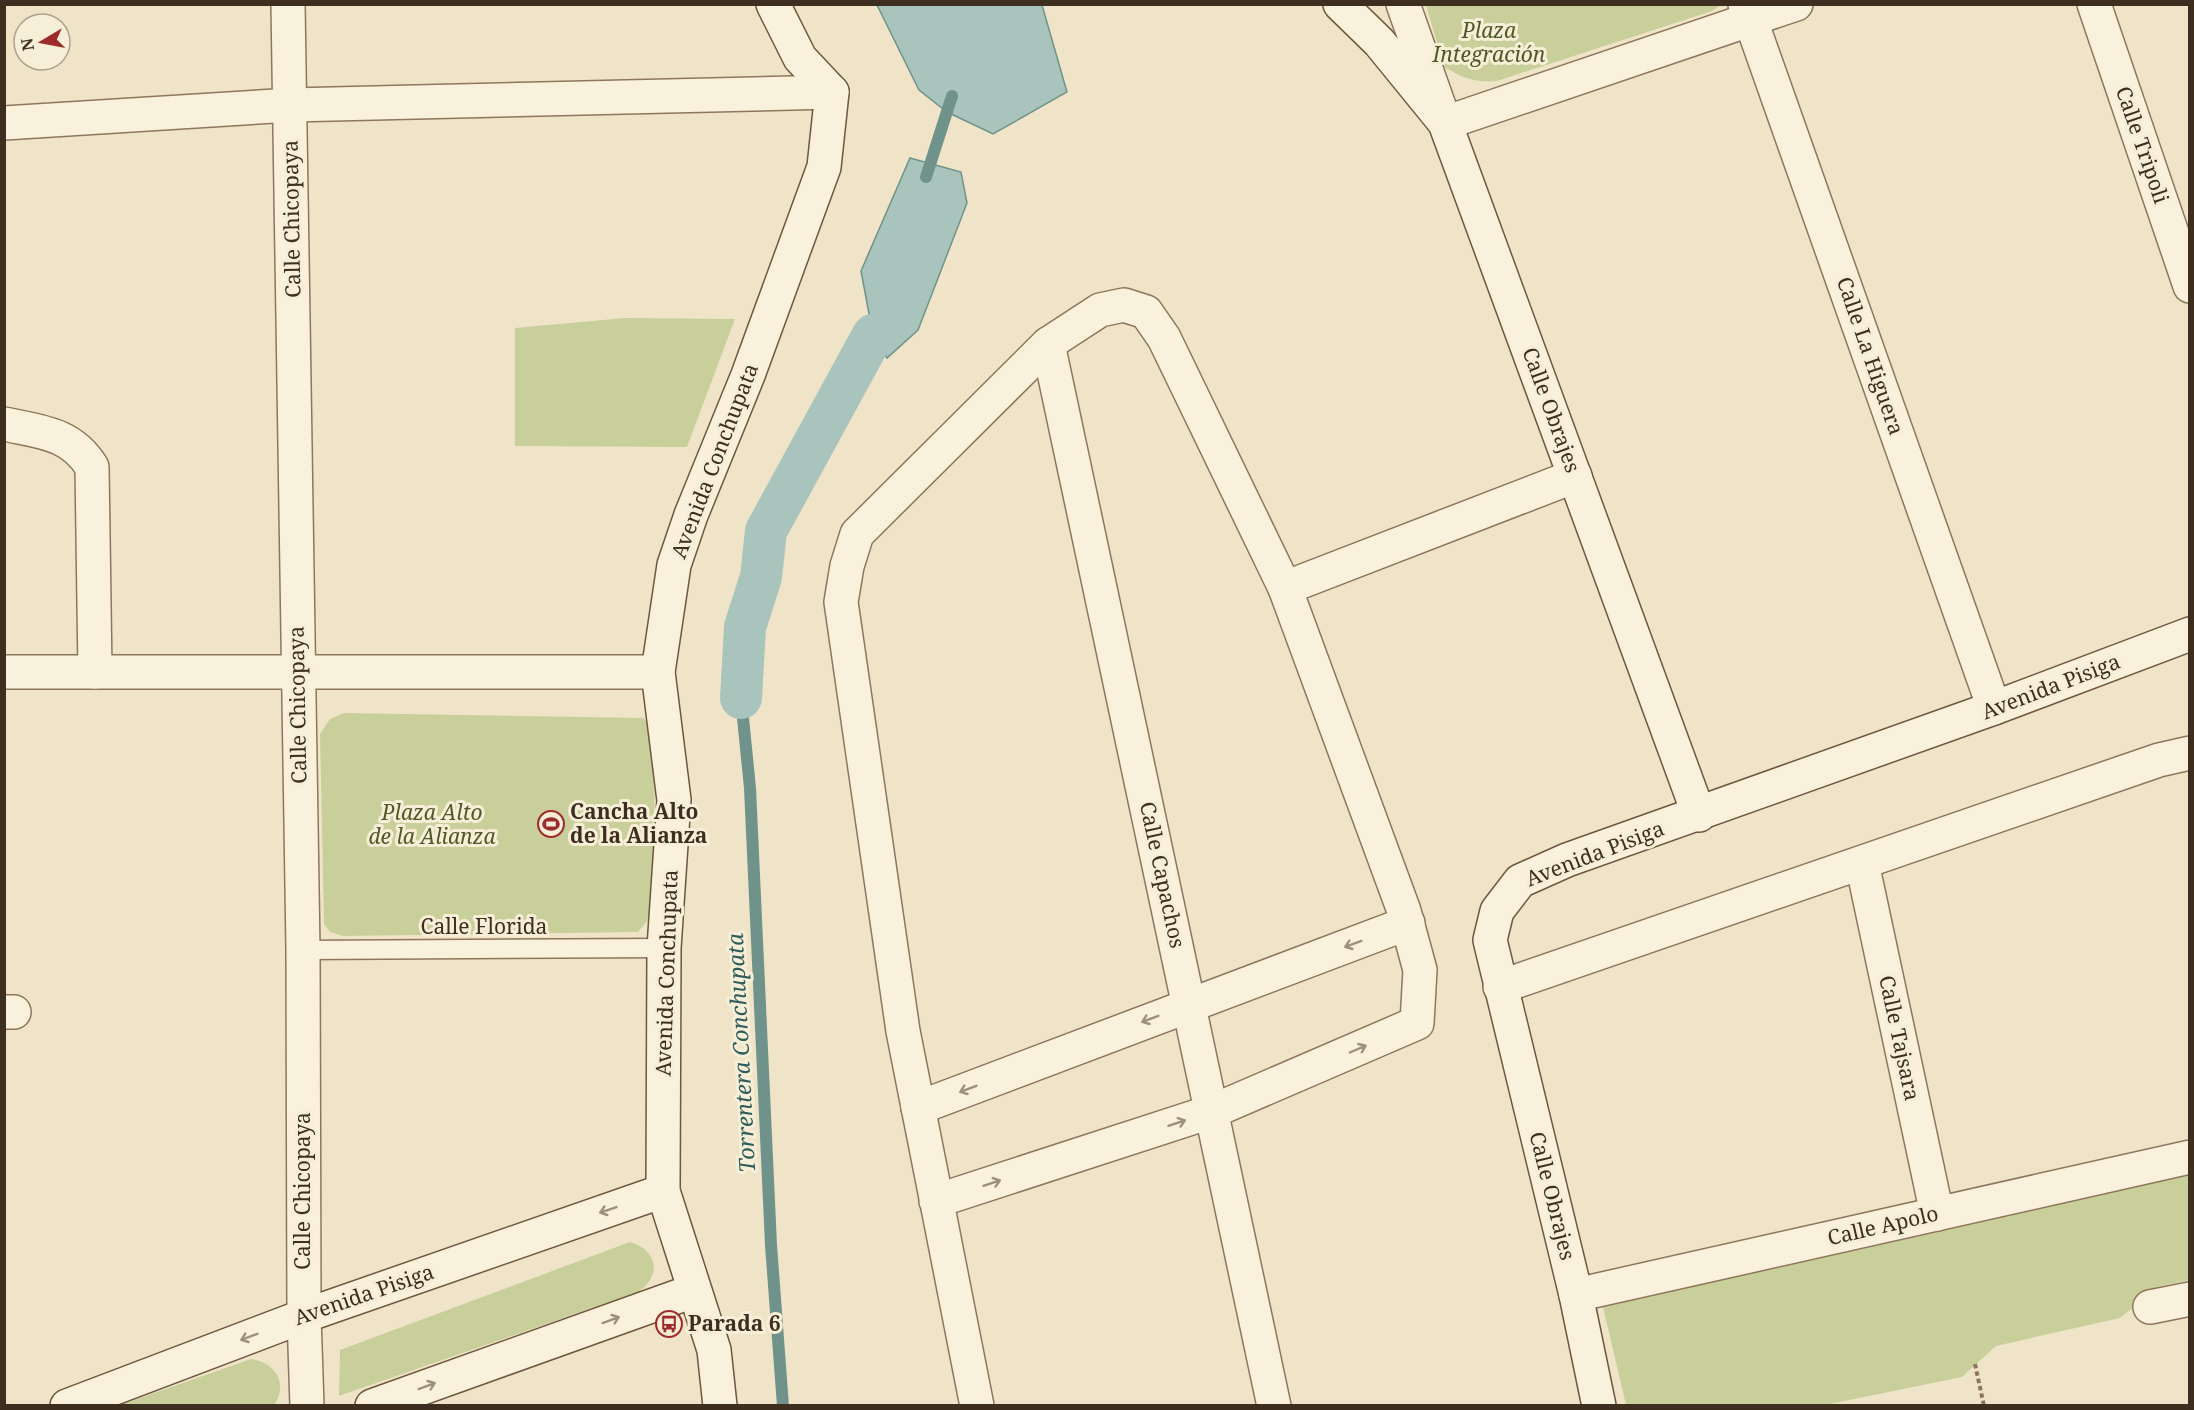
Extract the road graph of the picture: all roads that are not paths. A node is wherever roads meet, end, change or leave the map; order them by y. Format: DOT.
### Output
graph roads {
  1 [pos="288,4"];
  2 [pos="773,4"];
  3 [pos="1340,4"];
  4 [pos="1403,4"];
  5 [pos="1796,4"];
  6 [pos="2094,4"];
  7 [pos="1748,12"];
  8 [pos="832,92"];
  9 [pos="291,105"];
  10 [pos="4,123"];
  11 [pos="1445,123"];
  12 [pos="2190,286"];
  13 [pos="1048,344"];
  14 [pos="4,424"];
  15 [pos="1575,476"];
  16 [pos="1285,588"];
  17 [pos="2190,634"];
  18 [pos="4,672"];
  19 [pos="95,672"];
  20 [pos="658,672"];
  21 [pos="297,674"];
  22 [pos="1994,708"];
  23 [pos="2189,754"];
  24 [pos="1700,815"];
  25 [pos="1862,863"];
  26 [pos="1408,923"];
  27 [pos="664,948"];
  28 [pos="303,950"];
  29 [pos="1500,987"];
  30 [pos="1190,1005"];
  31 [pos="918,1108"];
  32 [pos="1213,1111"];
  33 [pos="2190,1158"];
  34 [pos="663,1191"];
  35 [pos="936,1201"];
  36 [pos="1936,1214"];
  37 [pos="693,1291"];
  38 [pos="1576,1294"];
  39 [pos="2190,1299"];
  40 [pos="2150,1307"];
  41 [pos="303,1316"];
  42 [pos="67,1406"];
  43 [pos="307,1406"];
  44 [pos="372,1406"];
  45 [pos="720,1406"];
  46 [pos="977,1406"];
  47 [pos="1274,1406"];
  48 [pos="1599,1406"];
  1 -- 9 [label="street, Calle Chicopaya"];
  2 -- 8 [label="street"];
  3 -- 11 [label="street"];
  4 -- 11 [label="street, Calle Obrajes"];
  5 -- 7 [label="street"];
  6 -- 12 [label="street, Calle Tripoli"];
  7 -- 11 [label="street"];
  7 -- 22 [label="street, Calle La Higuera"];
  8 -- 9 [label="street"];
  8 -- 20 [label="street, Avenida Conchupata"];
  9 -- 10 [label="street"];
  9 -- 21 [label="street, Calle Chicopaya"];
  11 -- 15 [label="street, Calle Obrajes"];
  13 -- 16 [label="street"];
  13 -- 30 [label="street, Calle Capachos"];
  13 -- 31 [label="street"];
  14 -- 19 [label="street"];
  15 -- 16 [label="street"];
  15 -- 24 [label="street, Calle Obrajes"];
  16 -- 26 [label="street"];
  17 -- 22 [label="street, Avenida Pisiga"];
  18 -- 19 [label="street"];
  19 -- 21 [label="street"];
  20 -- 21 [label="street"];
  20 -- 27 [label="street, Avenida Conchupata"];
  21 -- 28 [label="street, Calle Chicopaya"];
  22 -- 24 [label="street, Avenida Pisiga"];
  23 -- 25 [label="street"];
  24 -- 29 [label="street, Avenida Pisiga"];
  25 -- 29 [label="street"];
  25 -- 36 [label="street, Calle Tajsara"];
  26 -- 30 [label="street, one-way"];
  32 -- 26 [label="street, one-way"];
  27 -- 28 [label="lane, Calle Florida"];
  27 -- 34 [label="street, Avenida Conchupata"];
  28 -- 41 [label="street, Calle Chicopaya"];
  29 -- 38 [label="street, Calle Obrajes"];
  30 -- 31 [label="street, one-way"];
  30 -- 32 [label="street, Calle Capachos"];
  31 -- 35 [label="street"];
  35 -- 32 [label="street, one-way"];
  32 -- 47 [label="street, Calle Capachos"];
  33 -- 36 [label="street, Calle Apolo"];
  34 -- 37 [label="street, Avenida Conchupata"];
  34 -- 41 [label="street, Avenida Pisiga, one-way"];
  35 -- 46 [label="street"];
  36 -- 38 [label="street, Calle Apolo"];
  44 -- 37 [label="street, one-way"];
  37 -- 45 [label="street, Avenida Conchupata"];
  38 -- 48 [label="street, Calle Obrajes"];
  39 -- 40 [label="street"];
  41 -- 42 [label="street, Avenida Pisiga, one-way"];
  41 -- 43 [label="street, Calle Chicopaya"];
}
